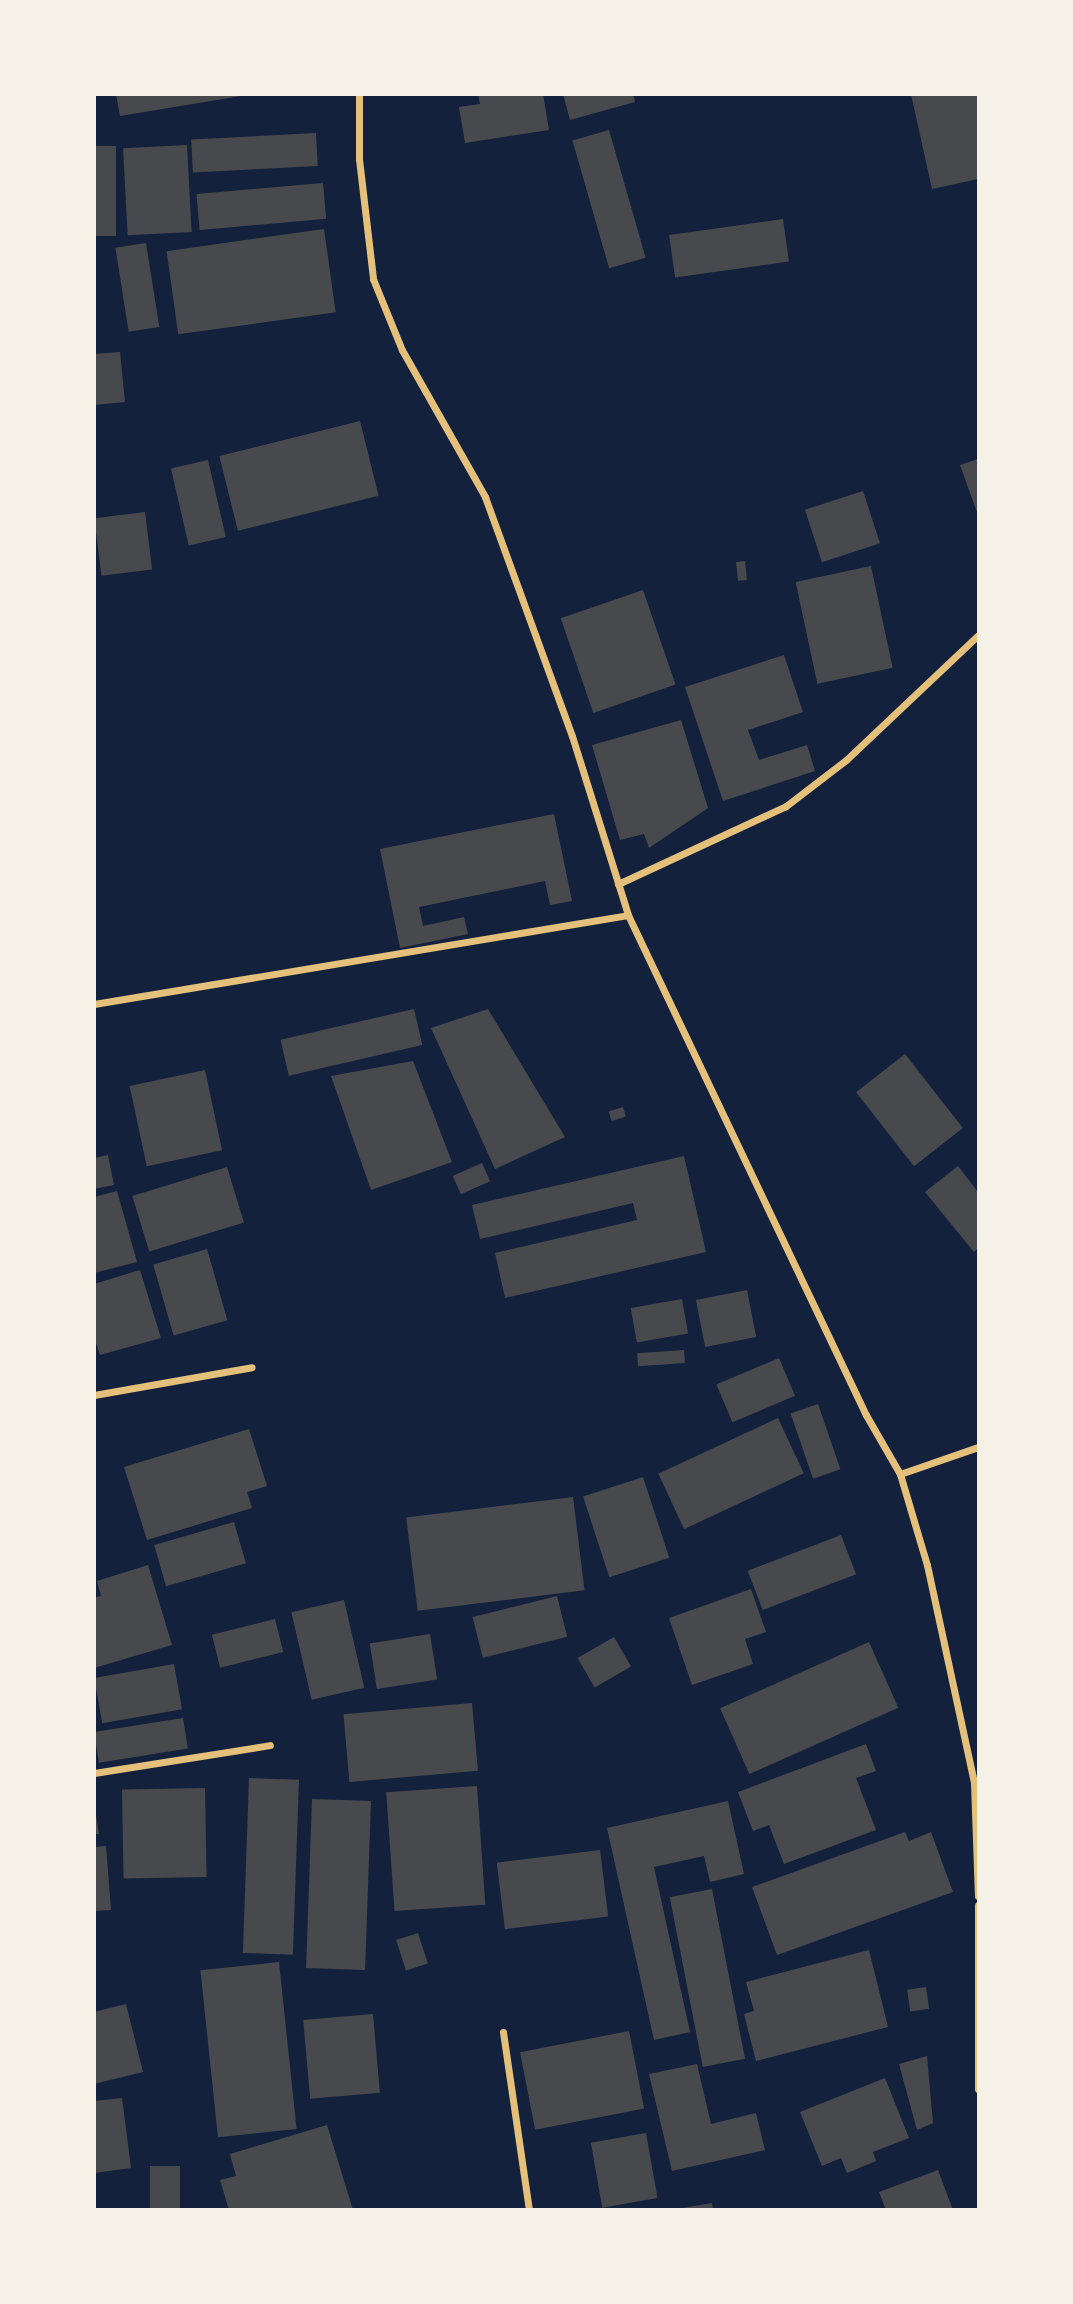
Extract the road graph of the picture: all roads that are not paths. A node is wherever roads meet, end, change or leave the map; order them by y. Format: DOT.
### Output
graph roads {
  1 [pos="359,94"];
  2 [pos="978,635"];
  3 [pos="618,884"];
  4 [pos="628,915"];
  5 [pos="94,1003"];
  6 [pos="252,1367"];
  7 [pos="94,1395"];
  8 [pos="978,1447"];
  9 [pos="900,1475"];
  10 [pos="270,1745"];
  11 [pos="94,1773"];
  12 [pos="978,1896"];
  13 [pos="978,1905"];
  14 [pos="503,2032"];
  15 [pos="978,2089"];
  16 [pos="529,2210"];
  1 -- 3 [label="street"];
  2 -- 3 [label="street"];
  3 -- 4 [label="street"];
  4 -- 5 [label="street"];
  4 -- 9 [label="street"];
  6 -- 7 [label="street"];
  8 -- 9 [label="street"];
  9 -- 12 [label="street"];
  10 -- 11 [label="street"];
  13 -- 15 [label="street"];
  14 -- 16 [label="street"];
}
